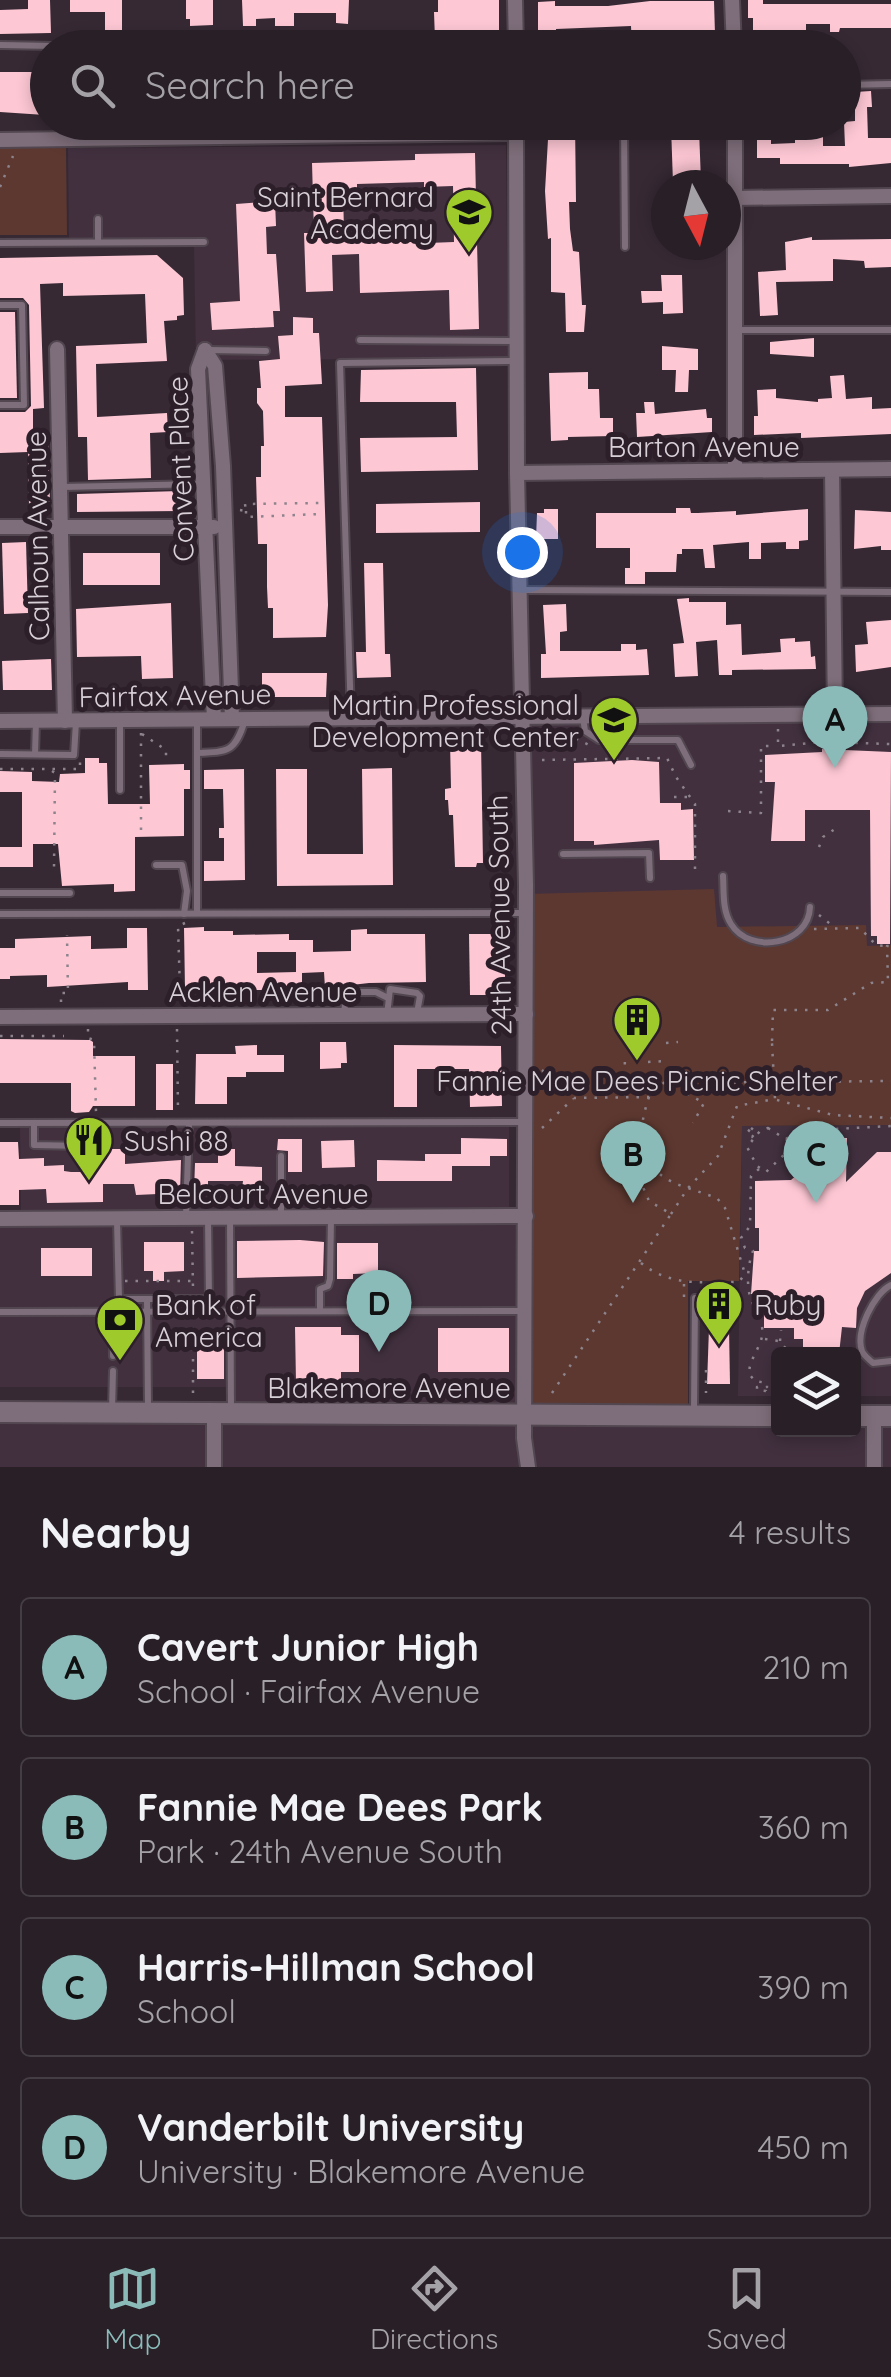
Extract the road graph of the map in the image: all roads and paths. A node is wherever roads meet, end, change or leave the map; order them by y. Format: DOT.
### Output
graph roads {
  1 [pos="515,0"];
  2 [pos="732,0"];
  3 [pos="516,30"];
  4 [pos="733,30"];
  5 [pos="0,45"];
  6 [pos="30,46"];
  7 [pos="861,84"];
  8 [pos="891,84"];
  9 [pos="30,139"];
  10 [pos="0,140"];
  11 [pos="516,140"];
  12 [pos="624,140"];
  13 [pos="735,140"];
  14 [pos="13,156"];
  15 [pos="734,170"];
  16 [pos="0,187"];
  17 [pos="891,196"];
  18 [pos="741,198"];
  19 [pos="98,218"];
  20 [pos="98,242"];
  21 [pos="204,242"];
  22 [pos="0,243"];
  23 [pos="624,248"];
  24 [pos="734,260"];
  25 [pos="0,305"];
  26 [pos="733,330"];
  27 [pos="891,330"];
  28 [pos="360,340"];
  29 [pos="517,341"];
  30 [pos="58,349"];
  31 [pos="205,350"];
  32 [pos="266,351"];
  33 [pos="517,361"];
  34 [pos="0,405"];
  35 [pos="735,470"];
  36 [pos="832,470"];
  37 [pos="891,470"];
  38 [pos="517,473"];
  39 [pos="204,484"];
  40 [pos="62,487"];
  41 [pos="322,503"];
  42 [pos="238,510"];
  43 [pos="246,511"];
  44 [pos="322,514"];
  45 [pos="63,526"];
  46 [pos="0,527"];
  47 [pos="207,527"];
  48 [pos="225,527"];
  49 [pos="520,590"];
  50 [pos="891,592"];
  51 [pos="834,593"];
  52 [pos="835,714"];
  53 [pos="891,714"];
  54 [pos="522,716"];
  55 [pos="583,716"];
  56 [pos="351,718"];
  57 [pos="214,719"];
  58 [pos="239,719"];
  59 [pos="120,720"];
  60 [pos="197,720"];
  61 [pos="0,721"];
  62 [pos="36,721"];
  63 [pos="71,721"];
  64 [pos="778,727"];
  65 [pos="891,744"];
  66 [pos="589,745"];
  67 [pos="778,746"];
  68 [pos="611,748"];
  69 [pos="622,748"];
  70 [pos="0,754"];
  71 [pos="35,754"];
  72 [pos="196,754"];
  73 [pos="589,758"];
  74 [pos="612,758"];
  75 [pos="622,758"];
  76 [pos="542,760"];
  77 [pos="166,762"];
  78 [pos="691,765"];
  79 [pos="50,769"];
  80 [pos="120,790"];
  81 [pos="674,797"];
  82 [pos="692,798"];
  83 [pos="728,811"];
  84 [pos="838,828"];
  85 [pos="141,837"];
  86 [pos="819,846"];
  87 [pos="563,854"];
  88 [pos="156,865"];
  89 [pos="54,868"];
  90 [pos="695,870"];
  91 [pos="723,876"];
  92 [pos="650,878"];
  93 [pos="70,893"];
  94 [pos="0,894"];
  95 [pos="810,907"];
  96 [pos="526,913"];
  97 [pos="0,914"];
  98 [pos="197,914"];
  99 [pos="818,915"];
  100 [pos="186,918"];
  101 [pos="835,928"];
  102 [pos="814,929"];
  103 [pos="66,935"];
  104 [pos="889,946"];
  105 [pos="388,998"];
  106 [pos="188,1005"];
  107 [pos="60,1006"];
  108 [pos="417,1014"];
  109 [pos="526,1014"];
  110 [pos="344,1015"];
  111 [pos="387,1015"];
  112 [pos="0,1017"];
  113 [pos="88,1029"];
  114 [pos="177,1029"];
  115 [pos="26,1030"];
  116 [pos="0,1036"];
  117 [pos="26,1036"];
  118 [pos="64,1036"];
  119 [pos="666,1042"];
  120 [pos="678,1042"];
  121 [pos="765,1043"];
  122 [pos="772,1043"];
  123 [pos="625,1057"];
  124 [pos="666,1061"];
  125 [pos="648,1062"];
  126 [pos="542,1070"];
  127 [pos="891,1081"];
  128 [pos="682,1083"];
  129 [pos="772,1083"];
  130 [pos="649,1097"];
  131 [pos="574,1098"];
  132 [pos="624,1098"];
  133 [pos="775,1099"];
  134 [pos="96,1112"];
  135 [pos="178,1113"];
  136 [pos="891,1118"];
  137 [pos="526,1122"];
  138 [pos="0,1123"];
  139 [pos="34,1123"];
  140 [pos="84,1123"];
  141 [pos="189,1123"];
  142 [pos="692,1123"];
  143 [pos="891,1126"];
  144 [pos="542,1128"];
  145 [pos="786,1140"];
  146 [pos="281,1156"];
  147 [pos="646,1158"];
  148 [pos="759,1168"];
  149 [pos="688,1188"];
  150 [pos="671,1214"];
  151 [pos="282,1216"];
  152 [pos="331,1216"];
  153 [pos="526,1216"];
  154 [pos="208,1218"];
  155 [pos="230,1218"];
  156 [pos="0,1219"];
  157 [pos="117,1219"];
  158 [pos="189,1224"];
  159 [pos="640,1262"];
  160 [pos="747,1274"];
  161 [pos="118,1280"];
  162 [pos="193,1281"];
  163 [pos="209,1282"];
  164 [pos="891,1285"];
  165 [pos="119,1298"];
  166 [pos="722,1298"];
  167 [pos="146,1299"];
  168 [pos="194,1299"];
  169 [pos="762,1308"];
  170 [pos="194,1311"];
  171 [pos="230,1311"];
  172 [pos="320,1311"];
  173 [pos="526,1311"];
  174 [pos="0,1312"];
  175 [pos="116,1312"];
  176 [pos="147,1312"];
  177 [pos="762,1327"];
  178 [pos="781,1330"];
  179 [pos="764,1339"];
  180 [pos="779,1342"];
  181 [pos="784,1347"];
  182 [pos="113,1356"];
  183 [pos="891,1361"];
  184 [pos="113,1371"];
  185 [pos="706,1382"];
  186 [pos="193,1393"];
  187 [pos="552,1393"];
  188 [pos="706,1394"];
  189 [pos="766,1394"];
  190 [pos="0,1412"];
  191 [pos="112,1414"];
  192 [pos="148,1414"];
  193 [pos="223,1414"];
  194 [pos="525,1415"];
  195 [pos="694,1416"];
  196 [pos="771,1416"];
  197 [pos="873,1416"];
  198 [pos="214,1467"];
  199 [pos="528,1467"];
  200 [pos="874,1467"];
  1 -- 3 [label="street"];
  2 -- 4 [label="street"];
  5 -- 6 [label="lane"];
  7 -- 8 [label="lane"];
  9 -- 10 [label="street"];
  11 -- 29 [label="street, 24th Avenue South"];
  12 -- 23 [label="lane"];
  13 -- 15 [label="street"];
  14 -- 16 [label="path"];
  17 -- 18 [label="street"];
  19 -- 20 [label="lane"];
  20 -- 21 [label="lane"];
  20 -- 22 [label="lane"];
  24 -- 26 [label="street"];
  25 -- 34 [label="lane"];
  26 -- 27 [label="lane"];
  26 -- 35 [label="street"];
  28 -- 29 [label="lane"];
  29 -- 33 [label="street, 24th Avenue South"];
  30 -- 40 [label="street, Calhoun Avenue"];
  31 -- 32 [label="lane"];
  31 -- 39 [label="street, Convent Place"];
  31 -- 48 [label="street, Convent Place"];
  33 -- 38 [label="street, 24th Avenue South"];
  33 -- 56 [label="lane"];
  35 -- 36 [label="street, Barton Avenue"];
  35 -- 38 [label="street, Barton Avenue"];
  36 -- 37 [label="street, Barton Avenue"];
  36 -- 51 [label="street"];
  38 -- 49 [label="street, 24th Avenue South"];
  39 -- 40 [label="lane"];
  39 -- 47 [label="street, Convent Place"];
  40 -- 45 [label="street, Calhoun Avenue"];
  41 -- 43 [label="path"];
  42 -- 43 [label="path"];
  43 -- 44 [label="path"];
  45 -- 46 [label="street"];
  45 -- 47 [label="street"];
  45 -- 63 [label="street, Calhoun Avenue"];
  47 -- 48 [label="street"];
  47 -- 57 [label="street, Convent Place"];
  48 -- 58 [label="street, Convent Place"];
  49 -- 51 [label="lane"];
  49 -- 54 [label="street, 24th Avenue South"];
  50 -- 51 [label="lane"];
  51 -- 52 [label="street"];
  52 -- 53 [label="street, Fairfax Avenue"];
  52 -- 55 [label="street, Fairfax Avenue"];
  54 -- 55 [label="street, Fairfax Avenue"];
  54 -- 56 [label="street, Fairfax Avenue"];
  54 -- 96 [label="street, 24th Avenue South"];
  55 -- 78 [label="lane"];
  56 -- 58 [label="street, Fairfax Avenue"];
  57 -- 58 [label="street, Fairfax Avenue"];
  57 -- 60 [label="street, Fairfax Avenue"];
  58 -- 72 [label="lane"];
  59 -- 60 [label="street, Fairfax Avenue"];
  59 -- 63 [label="street, Fairfax Avenue"];
  59 -- 80 [label="lane"];
  60 -- 72 [label="lane"];
  61 -- 62 [label="street, Fairfax Avenue"];
  62 -- 63 [label="street, Fairfax Avenue"];
  62 -- 71 [label="lane"];
  63 -- 71 [label="lane"];
  64 -- 67 [label="path"];
  65 -- 67 [label="path"];
  66 -- 73 [label="path"];
  67 -- 83 [label="path"];
  68 -- 74 [label="path"];
  69 -- 75 [label="path"];
  70 -- 71 [label="lane"];
  72 -- 98 [label="lane"];
  73 -- 74 [label="path"];
  73 -- 76 [label="path"];
  74 -- 75 [label="path"];
  75 -- 82 [label="path"];
  77 -- 85 [label="path"];
  79 -- 89 [label="path"];
  81 -- 82 [label="path"];
  82 -- 90 [label="path"];
  84 -- 86 [label="path"];
  87 -- 92 [label="lane"];
  88 -- 100 [label="lane"];
  91 -- 95 [label="lane"];
  93 -- 94 [label="lane"];
  96 -- 98 [label="lane"];
  96 -- 109 [label="street, 24th Avenue South"];
  97 -- 100 [label="lane"];
  98 -- 100 [label="lane"];
  99 -- 101 [label="path"];
  100 -- 106 [label="path"];
  101 -- 102 [label="path"];
  101 -- 104 [label="path"];
  103 -- 107 [label="path"];
  104 -- 122 [label="path"];
  105 -- 108 [label="lane"];
  105 -- 110 [label="lane"];
  105 -- 111 [label="lane"];
  108 -- 109 [label="street, Acklen Avenue"];
  108 -- 111 [label="street, Acklen Avenue"];
  109 -- 137 [label="street, 24th Avenue South"];
  110 -- 111 [label="street, Acklen Avenue"];
  110 -- 112 [label="street, Acklen Avenue"];
  113 -- 134 [label="path"];
  114 -- 135 [label="path"];
  115 -- 117 [label="path"];
  116 -- 117 [label="path"];
  117 -- 118 [label="path"];
  119 -- 120 [label="path"];
  121 -- 122 [label="path"];
  122 -- 129 [label="path"];
  123 -- 132 [label="path"];
  124 -- 125 [label="path"];
  126 -- 131 [label="path"];
  127 -- 129 [label="path"];
  128 -- 129 [label="path"];
  128 -- 130 [label="path"];
  128 -- 142 [label="path"];
  129 -- 133 [label="path"];
  130 -- 132 [label="path"];
  130 -- 147 [label="path"];
  131 -- 132 [label="path"];
  131 -- 144 [label="path"];
  133 -- 136 [label="path"];
  133 -- 149 [label="path"];
  137 -- 141 [label="lane"];
  137 -- 153 [label="street, 24th Avenue South"];
  138 -- 139 [label="lane"];
  139 -- 140 [label="lane"];
  139 -- 140 [label="lane"];
  140 -- 141 [label="lane"];
  141 -- 158 [label="lane"];
  143 -- 145 [label="path"];
  145 -- 148 [label="path"];
  145 -- 148 [label="path"];
  146 -- 151 [label="lane"];
  147 -- 149 [label="path"];
  147 -- 150 [label="path"];
  148 -- 160 [label="path"];
  149 -- 150 [label="path"];
  149 -- 160 [label="path"];
  150 -- 159 [label="path"];
  151 -- 152 [label="street, Belcourt Avenue"];
  151 -- 155 [label="street, Belcourt Avenue"];
  152 -- 153 [label="street, Belcourt Avenue"];
  152 -- 172 [label="lane"];
  153 -- 173 [label="street, 24th Avenue South"];
  154 -- 155 [label="street, Belcourt Avenue"];
  154 -- 158 [label="street, Belcourt Avenue"];
  154 -- 163 [label="lane"];
  155 -- 171 [label="lane"];
  156 -- 157 [label="street, Belcourt Avenue"];
  157 -- 158 [label="street, Belcourt Avenue"];
  157 -- 161 [label="lane"];
  158 -- 162 [label="path"];
  159 -- 160 [label="path"];
  159 -- 187 [label="path"];
  160 -- 169 [label="path"];
  161 -- 162 [label="path"];
  161 -- 165 [label="lane"];
  162 -- 163 [label="path"];
  162 -- 168 [label="path"];
  163 -- 168 [label="lane"];
  164 -- 183 [label="lane"];
  165 -- 167 [label="lane"];
  165 -- 175 [label="lane"];
  166 -- 195 [label="lane"];
  167 -- 168 [label="lane"];
  167 -- 176 [label="lane"];
  170 -- 171 [label="lane"];
  170 -- 176 [label="lane"];
  170 -- 186 [label="path"];
  171 -- 172 [label="lane"];
  171 -- 193 [label="lane"];
  172 -- 173 [label="lane"];
  173 -- 194 [label="street, 24th Avenue South"];
  174 -- 175 [label="lane"];
  175 -- 176 [label="lane"];
  175 -- 182 [label="lane"];
  176 -- 192 [label="lane"];
  177 -- 179 [label="path"];
  178 -- 180 [label="path"];
  179 -- 180 [label="path"];
  179 -- 189 [label="path"];
  180 -- 181 [label="path"];
  184 -- 191 [label="lane"];
  185 -- 188 [label="path"];
  190 -- 191 [label="main road, Blakemore Avenue"];
  191 -- 192 [label="main road, Blakemore Avenue"];
  192 -- 193 [label="main road, Blakemore Avenue"];
  193 -- 194 [label="main road, Blakemore Avenue"];
  193 -- 198 [label="street"];
  194 -- 195 [label="main road, Blakemore Avenue"];
  194 -- 199 [label="street, 24th Avenue South"];
  195 -- 196 [label="main road, Blakemore Avenue"];
  197 -- 200 [label="street"];
}
